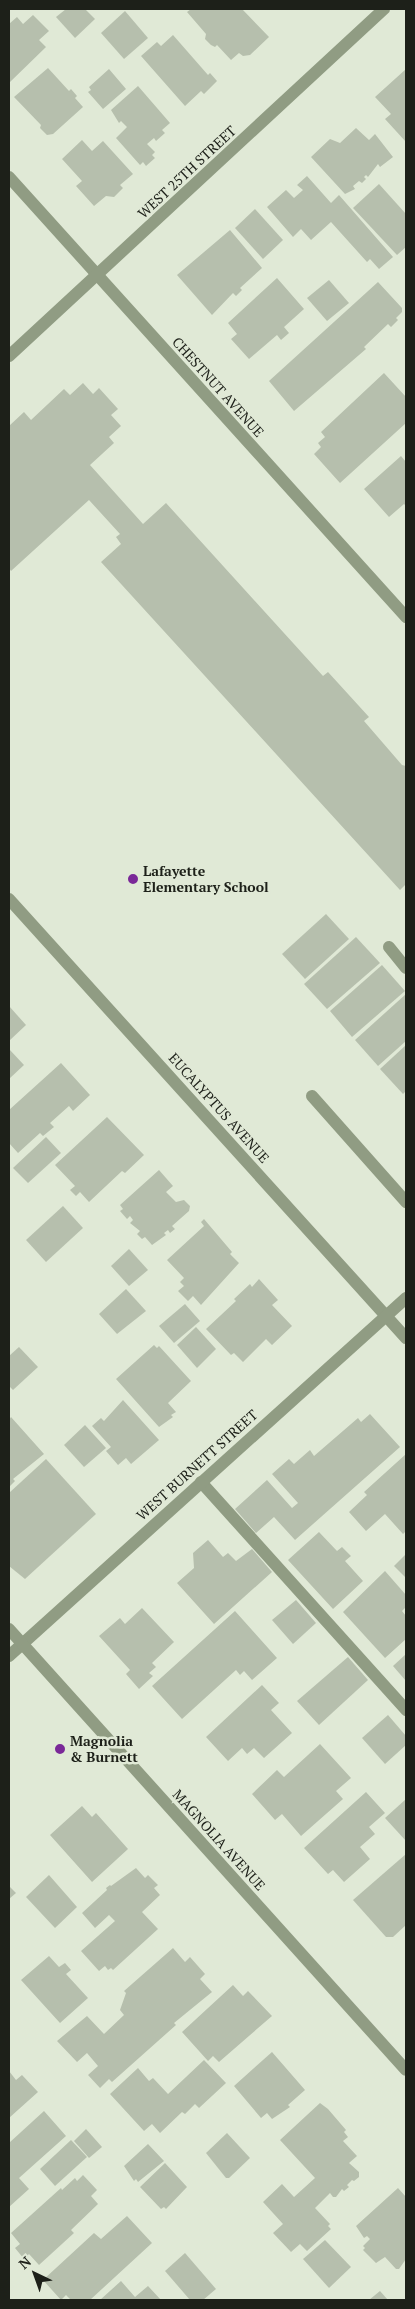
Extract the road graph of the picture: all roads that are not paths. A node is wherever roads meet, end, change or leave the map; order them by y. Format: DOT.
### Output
graph roads {
  1 [pos="384,9"];
  2 [pos="9,177"];
  3 [pos="98,276"];
  4 [pos="9,356"];
  5 [pos="406,617"];
  6 [pos="9,898"];
  7 [pos="389,947"];
  8 [pos="406,968"];
  9 [pos="312,1096"];
  10 [pos="406,1202"];
  11 [pos="406,1298"];
  12 [pos="386,1316"];
  13 [pos="406,1338"];
  14 [pos="201,1482"];
  15 [pos="9,1629"];
  16 [pos="22,1644"];
  17 [pos="9,1656"];
  18 [pos="406,1710"];
  19 [pos="406,2070"];
  1 -- 3 [label="street, WEST 25TH STREET"];
  2 -- 3 [label="street, CHESTNUT AVENUE"];
  3 -- 4 [label="street, WEST 25TH STREET"];
  3 -- 5 [label="street, CHESTNUT AVENUE"];
  6 -- 12 [label="street, EUCALYPTUS AVENUE"];
  7 -- 8 [label="street"];
  9 -- 10 [label="street"];
  11 -- 12 [label="street, WEST BURNETT STREET"];
  12 -- 13 [label="street, EUCALYPTUS AVENUE"];
  12 -- 14 [label="street, WEST BURNETT STREET"];
  14 -- 16 [label="street, WEST BURNETT STREET"];
  14 -- 18 [label="street"];
  15 -- 16 [label="street, MAGNOLIA AVENUE"];
  16 -- 17 [label="street, WEST BURNETT STREET"];
  16 -- 19 [label="street, MAGNOLIA AVENUE"];
}
